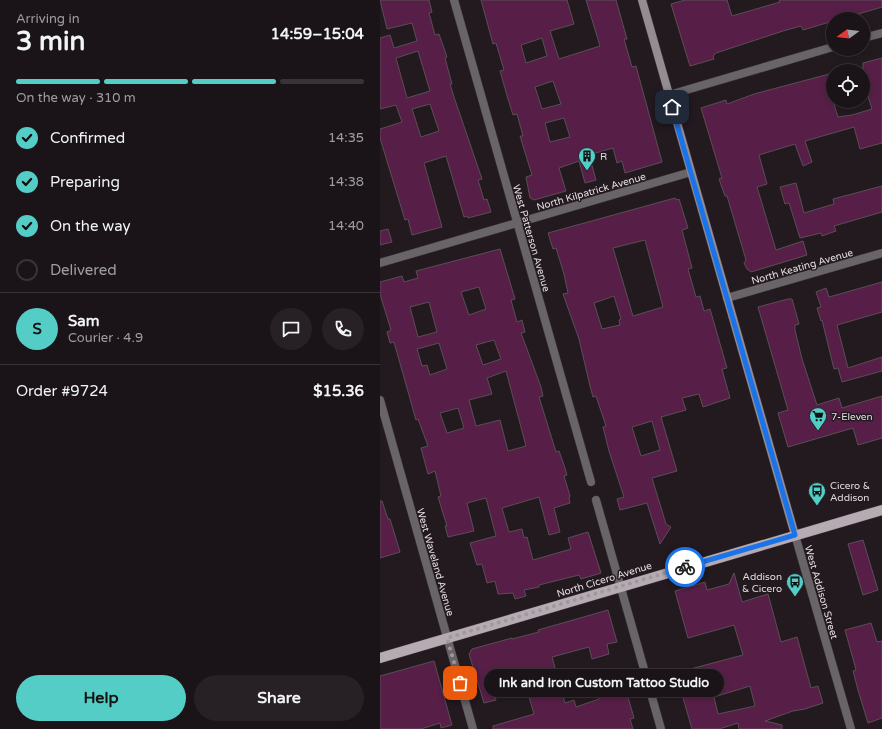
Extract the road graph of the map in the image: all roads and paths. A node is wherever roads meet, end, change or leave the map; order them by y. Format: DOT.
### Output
graph roads {
  1 [pos="454,0"];
  2 [pos="642,0"];
  3 [pos="882,33"];
  4 [pos="870,36"];
  5 [pos="826,49"];
  6 [pos="669,95"];
  7 [pos="691,172"];
  8 [pos="517,223"];
  9 [pos="882,253"];
  10 [pos="380,263"];
  11 [pos="727,298"];
  12 [pos="380,400"];
  13 [pos="591,482"];
  14 [pos="596,500"];
  15 [pos="882,510"];
  16 [pos="795,535"];
  17 [pos="620,586"];
  18 [pos="447,638"];
  19 [pos="380,658"];
  20 [pos="473,729"];
  21 [pos="661,729"];
  22 [pos="851,729"];
  1 -- 8 [label="street, West Patterson Avenue"];
  2 -- 6 [label="main road, West Addison Street"];
  3 -- 4 [label="street"];
  5 -- 6 [label="street"];
  6 -- 7 [label="main road, West Addison Street"];
  7 -- 8 [label="street, North Kilpatrick Avenue"];
  7 -- 11 [label="main road, West Addison Street"];
  8 -- 10 [label="street, North Kilpatrick Avenue"];
  8 -- 13 [label="street, West Patterson Avenue"];
  9 -- 11 [label="street, North Keating Avenue"];
  11 -- 16 [label="main road, West Addison Street"];
  12 -- 18 [label="street, West Waveland Avenue"];
  14 -- 17 [label="street"];
  15 -- 16 [label="main road, North Cicero Avenue"];
  16 -- 17 [label="main road, North Cicero Avenue"];
  16 -- 22 [label="street, West Addison Street"];
  17 -- 18 [label="main road, North Cicero Avenue"];
  17 -- 21 [label="street"];
  18 -- 19 [label="main road, North Cicero Avenue"];
  18 -- 20 [label="street, West Waveland Avenue"];
}
